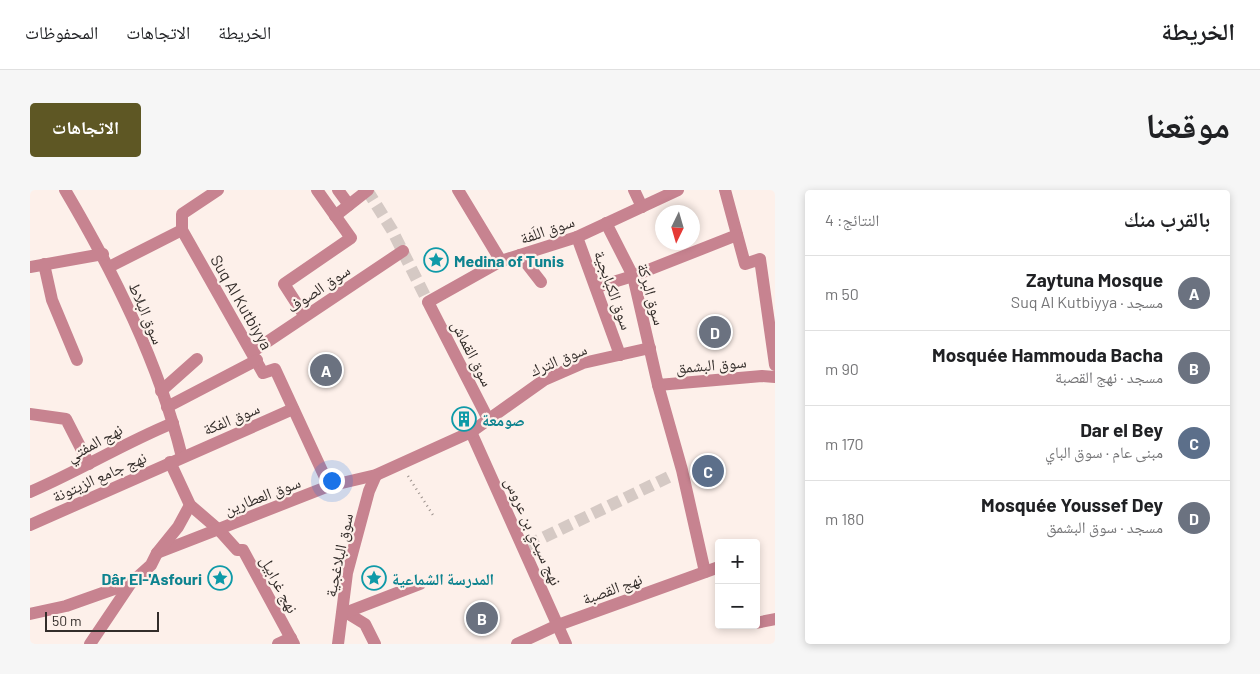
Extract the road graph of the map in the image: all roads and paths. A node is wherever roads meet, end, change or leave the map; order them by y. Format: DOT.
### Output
graph roads {
  1 [pos="66,190"];
  2 [pos="218,190"];
  3 [pos="317,190"];
  4 [pos="338,190"];
  5 [pos="368,190"];
  6 [pos="458,190"];
  7 [pos="634,190"];
  8 [pos="678,190"];
  9 [pos="725,190"];
  10 [pos="205,194"];
  11 [pos="349,205"];
  12 [pos="642,207"];
  13 [pos="335,216"];
  14 [pos="606,223"];
  15 [pos="182,230"];
  16 [pos="737,235"];
  17 [pos="577,237"];
  18 [pos="402,251"];
  19 [pos="103,254"];
  20 [pos="520,255"];
  21 [pos="501,261"];
  22 [pos="44,264"];
  23 [pos="30,267"];
  24 [pos="109,267"];
  25 [pos="632,276"];
  26 [pos="541,282"];
  27 [pos="597,287"];
  28 [pos="428,302"];
  29 [pos="304,315"];
  30 [pos="650,348"];
  31 [pos="620,355"];
  32 [pos="255,356"];
  33 [pos="197,359"];
  34 [pos="77,360"];
  35 [pos="775,365"];
  36 [pos="775,377"];
  37 [pos="658,385"];
  38 [pos="161,391"];
  39 [pos="167,407"];
  40 [pos="293,409"];
  41 [pos="30,414"];
  42 [pos="488,419"];
  43 [pos="174,422"];
  44 [pos="471,432"];
  45 [pos="176,459"];
  46 [pos="89,464"];
  47 [pos="401,464"];
  48 [pos="376,475"];
  49 [pos="329,486"];
  50 [pos="30,492"];
  51 [pos="190,505"];
  52 [pos="433,515"];
  53 [pos="30,526"];
  54 [pos="219,530"];
  55 [pos="157,553"];
  56 [pos="715,568"];
  57 [pos="705,572"];
  58 [pos="131,583"];
  59 [pos="420,584"];
  60 [pos="30,614"];
  61 [pos="345,614"];
  62 [pos="775,619"];
  63 [pos="760,622"];
  64 [pos="558,624"];
  65 [pos="292,641"];
  66 [pos="90,644"];
  67 [pos="278,644"];
  68 [pos="338,644"];
  69 [pos="375,644"];
  70 [pos="517,644"];
  71 [pos="566,644"];
  1 -- 19 [label="street, سوق البلاط"];
  2 -- 10 [label="street"];
  3 -- 13 [label="street"];
  4 -- 11 [label="street"];
  5 -- 11 [label="street"];
  6 -- 21 [label="street"];
  7 -- 12 [label="street"];
  8 -- 12 [label="street, سوق اللَفة"];
  9 -- 16 [label="street"];
  10 -- 15 [label="street"];
  11 -- 13 [label="street"];
  12 -- 14 [label="street, سوق اللَفة"];
  13 -- 29 [label="street"];
  14 -- 17 [label="street, سوق اللَفة"];
  14 -- 25 [label="street, سوق البركة"];
  15 -- 24 [label="street"];
  15 -- 32 [label="street, Suq Al Kutbiyya"];
  16 -- 25 [label="street"];
  16 -- 35 [label="street"];
  17 -- 20 [label="street, سوق اللَفة"];
  17 -- 27 [label="street, سوق الكبابجية"];
  18 -- 29 [label="street, سوق الصوف"];
  19 -- 22 [label="street"];
  19 -- 24 [label="street, سوق البلاط"];
  20 -- 21 [label="street, سوق اللَفة"];
  20 -- 26 [label="street"];
  21 -- 28 [label="street, سوق اللَفة"];
  22 -- 23 [label="street"];
  22 -- 34 [label="street"];
  24 -- 38 [label="street, سوق البلاط"];
  25 -- 27 [label="street"];
  25 -- 30 [label="street, سوق البركة"];
  27 -- 31 [label="street, سوق الكبابجية"];
  28 -- 42 [label="street, سوق القماش"];
  29 -- 32 [label="street, سوق الصوف"];
  30 -- 31 [label="street, سوق الترك"];
  30 -- 37 [label="street, سوق البشمق"];
  31 -- 42 [label="street, سوق الترك"];
  32 -- 39 [label="street, سوق الصوف"];
  32 -- 40 [label="street, Suq Al Kutbiyya"];
  33 -- 38 [label="street"];
  36 -- 37 [label="street, سوق البشمق"];
  37 -- 57 [label="street"];
  38 -- 39 [label="street, سوق البلاط"];
  39 -- 43 [label="street, سوق البلاط"];
  40 -- 45 [label="street, سوق الفكة"];
  40 -- 49 [label="street, Suq Al Kutbiyya"];
  41 -- 46 [label="street"];
  42 -- 44 [label="street, سوق العطارين"];
  43 -- 45 [label="street, سوق البلاط"];
  43 -- 46 [label="street, نهج المفتي"];
  44 -- 47 [label="street, سوق العطارين"];
  44 -- 64 [label="street, نهج سيدي بن عروس"];
  45 -- 51 [label="street, نهج غرابيل"];
  45 -- 53 [label="street, نهج جامع الزيتونة"];
  46 -- 50 [label="street, نهج المفتي"];
  47 -- 48 [label="street, سوق العطارين"];
  47 -- 52 [label="path"];
  48 -- 49 [label="street, سوق العطارين"];
  48 -- 61 [label="street, سوق البلاغجية"];
  49 -- 54 [label="street, سوق العطارين"];
  51 -- 54 [label="street, نهج غرابيل"];
  51 -- 55 [label="street"];
  54 -- 55 [label="street, سوق العطارين"];
  54 -- 65 [label="street, نهج غرابيل"];
  55 -- 58 [label="street"];
  56 -- 57 [label="street, نهج القصبة"];
  57 -- 64 [label="street, نهج القصبة"];
  58 -- 60 [label="street"];
  58 -- 66 [label="street"];
  59 -- 61 [label="street"];
  61 -- 68 [label="street, سوق البلاغجية"];
  61 -- 69 [label="street"];
  62 -- 63 [label="street"];
  64 -- 70 [label="street, نهج القصبة"];
  64 -- 71 [label="street, نهج سيدي بن عروس"];
  65 -- 67 [label="street"];
}
